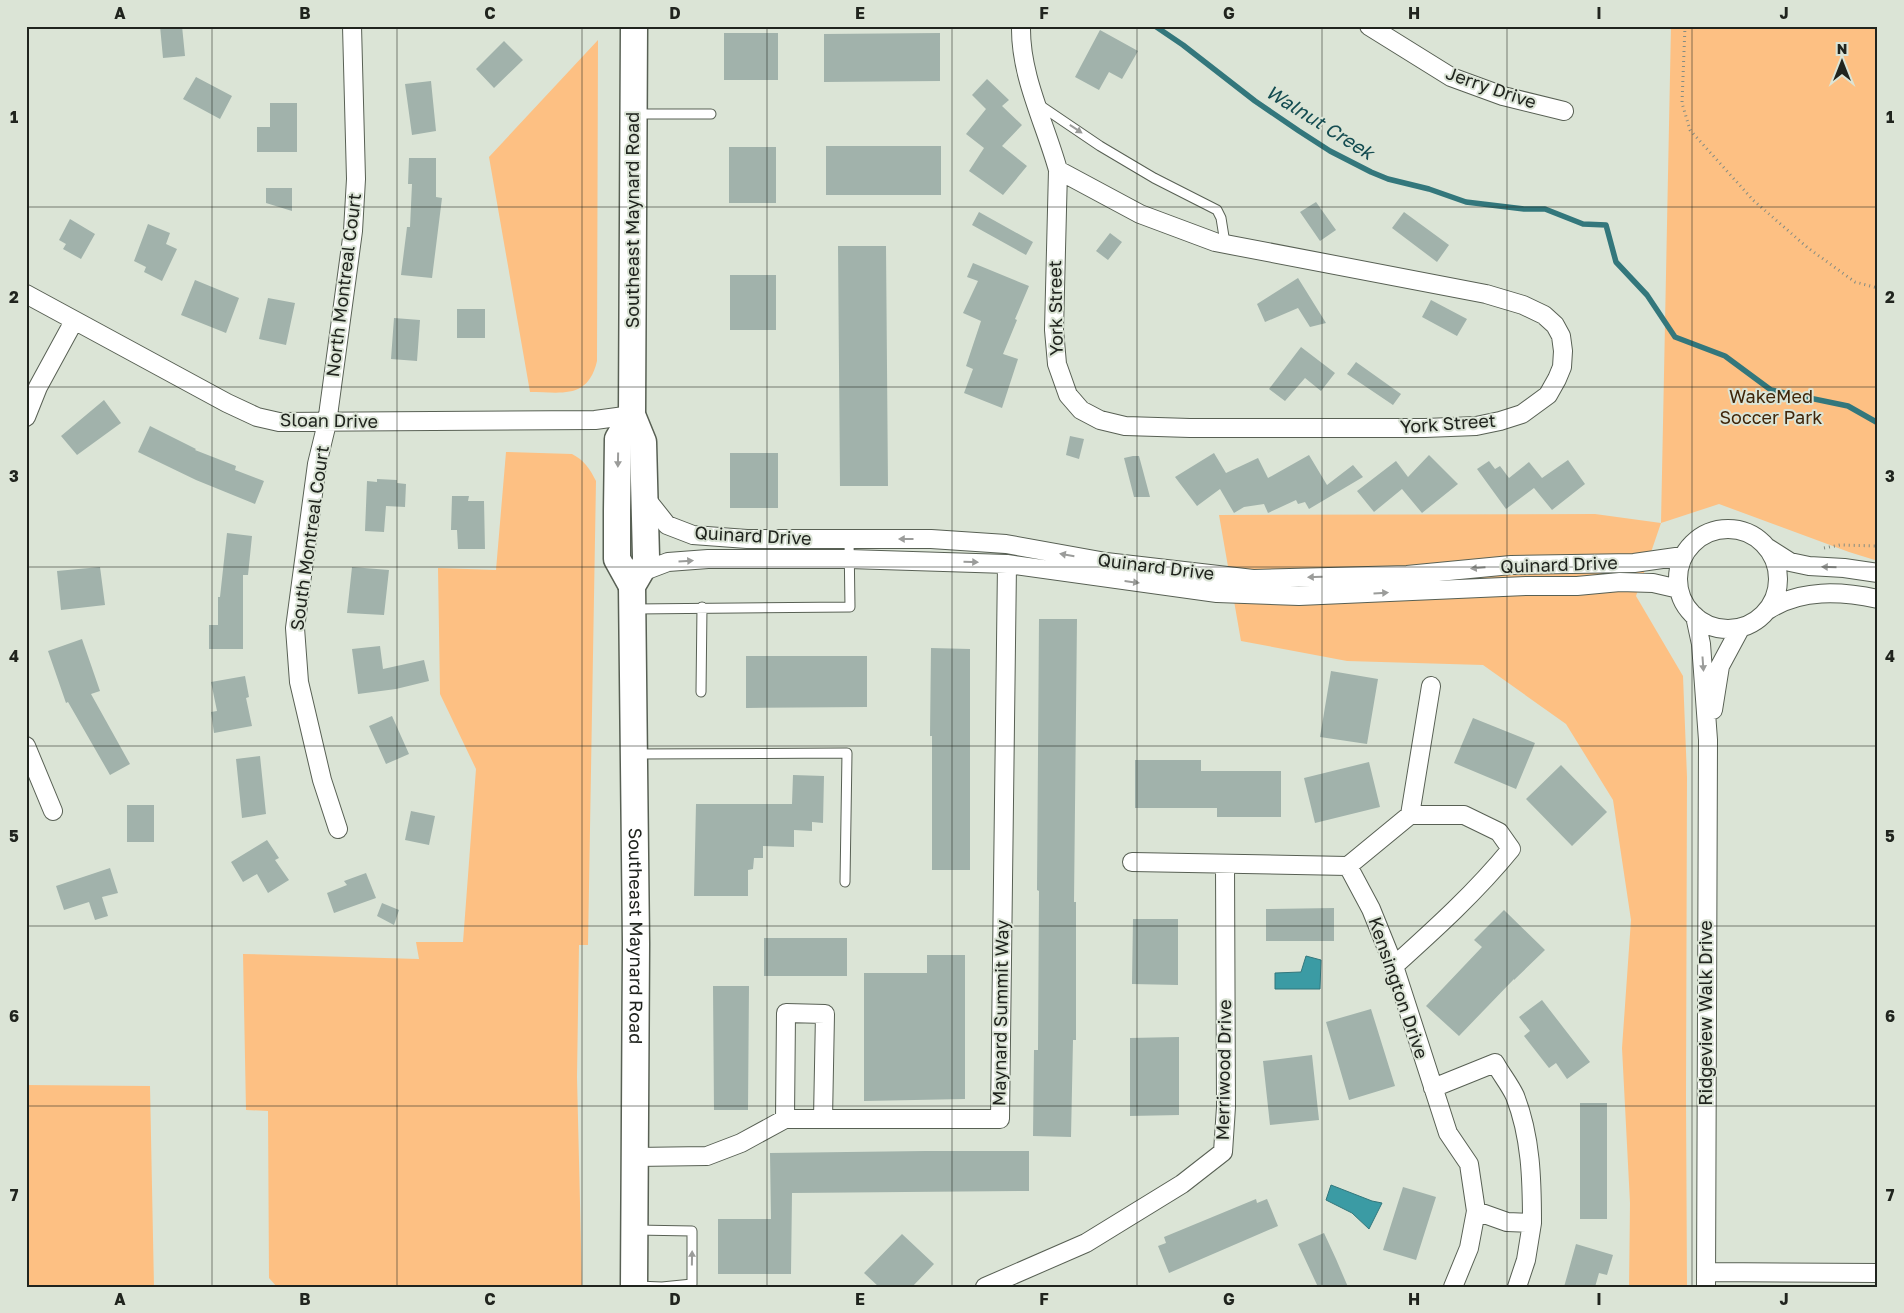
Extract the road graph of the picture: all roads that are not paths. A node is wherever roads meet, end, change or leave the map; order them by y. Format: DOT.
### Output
graph roads {
  1 [pos="352,26"];
  2 [pos="634,26"];
  3 [pos="1021,26"];
  4 [pos="1369,26"];
  5 [pos="1036,102"];
  6 [pos="1564,111"];
  7 [pos="634,114"];
  8 [pos="711,114"];
  9 [pos="1058,170"];
  10 [pos="1225,244"];
  11 [pos="26,294"];
  12 [pos="74,321"];
  13 [pos="632,415"];
  14 [pos="26,417"];
  15 [pos="327,423"];
  16 [pos="644,496"];
  17 [pos="849,539"];
  18 [pos="1768,548"];
  19 [pos="1683,556"];
  20 [pos="850,558"];
  21 [pos="1007,564"];
  22 [pos="1878,573"];
  23 [pos="634,589"];
  24 [pos="1679,589"];
  25 [pos="1878,599"];
  26 [pos="702,607"];
  27 [pos="1768,610"];
  28 [pos="1695,616"];
  29 [pos="1741,627"];
  30 [pos="1431,686"];
  31 [pos="701,692"];
  32 [pos="1708,740"];
  33 [pos="26,746"];
  34 [pos="635,754"];
  35 [pos="54,811"];
  36 [pos="1410,814"];
  37 [pos="338,829"];
  38 [pos="1132,862"];
  39 [pos="1225,864"];
  40 [pos="1348,866"];
  41 [pos="845,882"];
  42 [pos="1394,966"];
  43 [pos="1433,1088"];
  44 [pos="785,1119"];
  45 [pos="823,1119"];
  46 [pos="635,1157"];
  47 [pos="1476,1211"];
  48 [pos="1532,1223"];
  49 [pos="634,1230"];
  50 [pos="1878,1273"];
  51 [pos="1706,1280"];
  52 [pos="634,1286"];
  53 [pos="985,1287"];
  54 [pos="1454,1287"];
  55 [pos="1517,1287"];
  1 -- 15 [label="street, North Montreal Court"];
  2 -- 7 [label="main road, Southeast Maynard Road"];
  3 -- 5 [label="street, York Street"];
  4 -- 6 [label="street, Jerry Drive"];
  5 -- 9 [label="street, York Street"];
  5 -- 10 [label="lane, one-way"];
  7 -- 8 [label="lane"];
  7 -- 13 [label="main road, Southeast Maynard Road"];
  9 -- 10 [label="street, York Street"];
  9 -- 10 [label="street, York Street"];
  11 -- 12 [label="street, Sloan Drive"];
  12 -- 14 [label="street"];
  12 -- 15 [label="street, Sloan Drive"];
  13 -- 15 [label="street, Sloan Drive"];
  13 -- 16 [label="main road, Southeast Maynard Road"];
  13 -- 23 [label="main road, Southeast Maynard Road, one-way"];
  15 -- 37 [label="street, South Montreal Court"];
  16 -- 17 [label="street, Quinard Drive"];
  16 -- 23 [label="main road, Southeast Maynard Road"];
  19 -- 17 [label="street, Quinard Drive, one-way"];
  17 -- 20 [label="lane"];
  18 -- 19 [label="street"];
  22 -- 18 [label="street, one-way"];
  18 -- 27 [label="street"];
  19 -- 24 [label="street"];
  20 -- 21 [label="street, Quinard Drive, one-way"];
  23 -- 20 [label="street, Quinard Drive, one-way"];
  20 -- 26 [label="lane"];
  21 -- 24 [label="street, Quinard Drive, one-way"];
  21 -- 45 [label="street, Maynard Summit Way"];
  23 -- 26 [label="lane"];
  23 -- 34 [label="main road, Southeast Maynard Road"];
  24 -- 28 [label="street"];
  25 -- 27 [label="street"];
  26 -- 31 [label="lane"];
  27 -- 29 [label="street"];
  28 -- 29 [label="street"];
  28 -- 32 [label="street, Ridgeview Walk Drive, one-way"];
  29 -- 32 [label="street, Ridgeview Walk Drive"];
  30 -- 36 [label="street"];
  32 -- 51 [label="street, Ridgeview Walk Drive"];
  33 -- 35 [label="street"];
  34 -- 41 [label="lane"];
  34 -- 46 [label="main road, Southeast Maynard Road"];
  36 -- 40 [label="street"];
  36 -- 42 [label="street"];
  38 -- 39 [label="street"];
  39 -- 40 [label="street"];
  39 -- 53 [label="street, Merriwood Drive"];
  40 -- 42 [label="street, Kensington Drive"];
  42 -- 43 [label="street, Kensington Drive"];
  43 -- 47 [label="street, Kensington Drive"];
  43 -- 48 [label="street"];
  44 -- 45 [label="street, Maynard Summit Way"];
  44 -- 45 [label="street"];
  44 -- 46 [label="street, Maynard Summit Way"];
  46 -- 49 [label="main road, Southeast Maynard Road"];
  47 -- 48 [label="street"];
  47 -- 54 [label="street, Kensington Drive"];
  48 -- 55 [label="street"];
  49 -- 52 [label="main road, Southeast Maynard Road"];
  52 -- 49 [label="lane, one-way"];
  50 -- 51 [label="street"];
}
